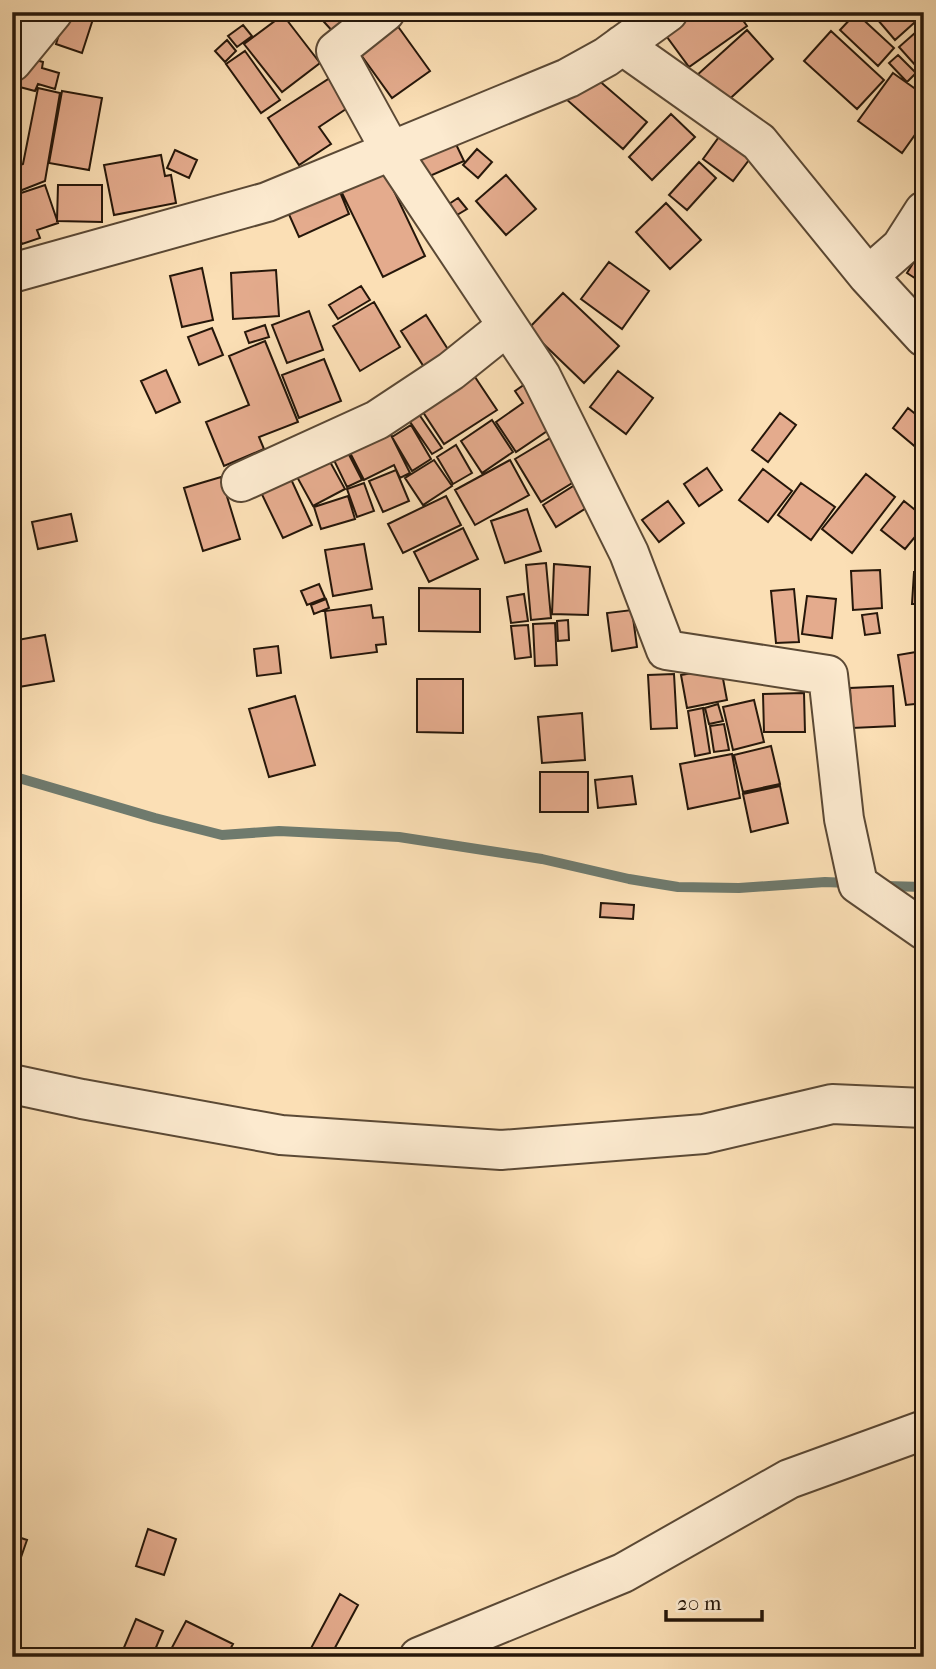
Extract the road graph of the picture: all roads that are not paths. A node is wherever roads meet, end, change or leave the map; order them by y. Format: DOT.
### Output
graph roads {
  1 [pos="52,12"];
  2 [pos="386,12"];
  3 [pos="668,12"];
  4 [pos="622,45"];
  5 [pos="12,62"];
  6 [pos="391,151"];
  7 [pos="924,211"];
  8 [pos="12,273"];
  9 [pos="868,276"];
  10 [pos="507,326"];
  11 [pos="924,337"];
  12 [pos="241,482"];
  13 [pos="924,930"];
  14 [pos="12,1084"];
  15 [pos="924,1108"];
  16 [pos="924,1430"];
  17 [pos="419,1657"];
  1 -- 5 [label="street"];
  2 -- 6 [label="street"];
  3 -- 4 [label="street"];
  4 -- 6 [label="street"];
  4 -- 9 [label="street"];
  6 -- 8 [label="street"];
  6 -- 10 [label="street"];
  7 -- 9 [label="street"];
  9 -- 11 [label="street"];
  10 -- 12 [label="street"];
  10 -- 13 [label="street"];
  14 -- 15 [label="street"];
  16 -- 17 [label="street"];
}
